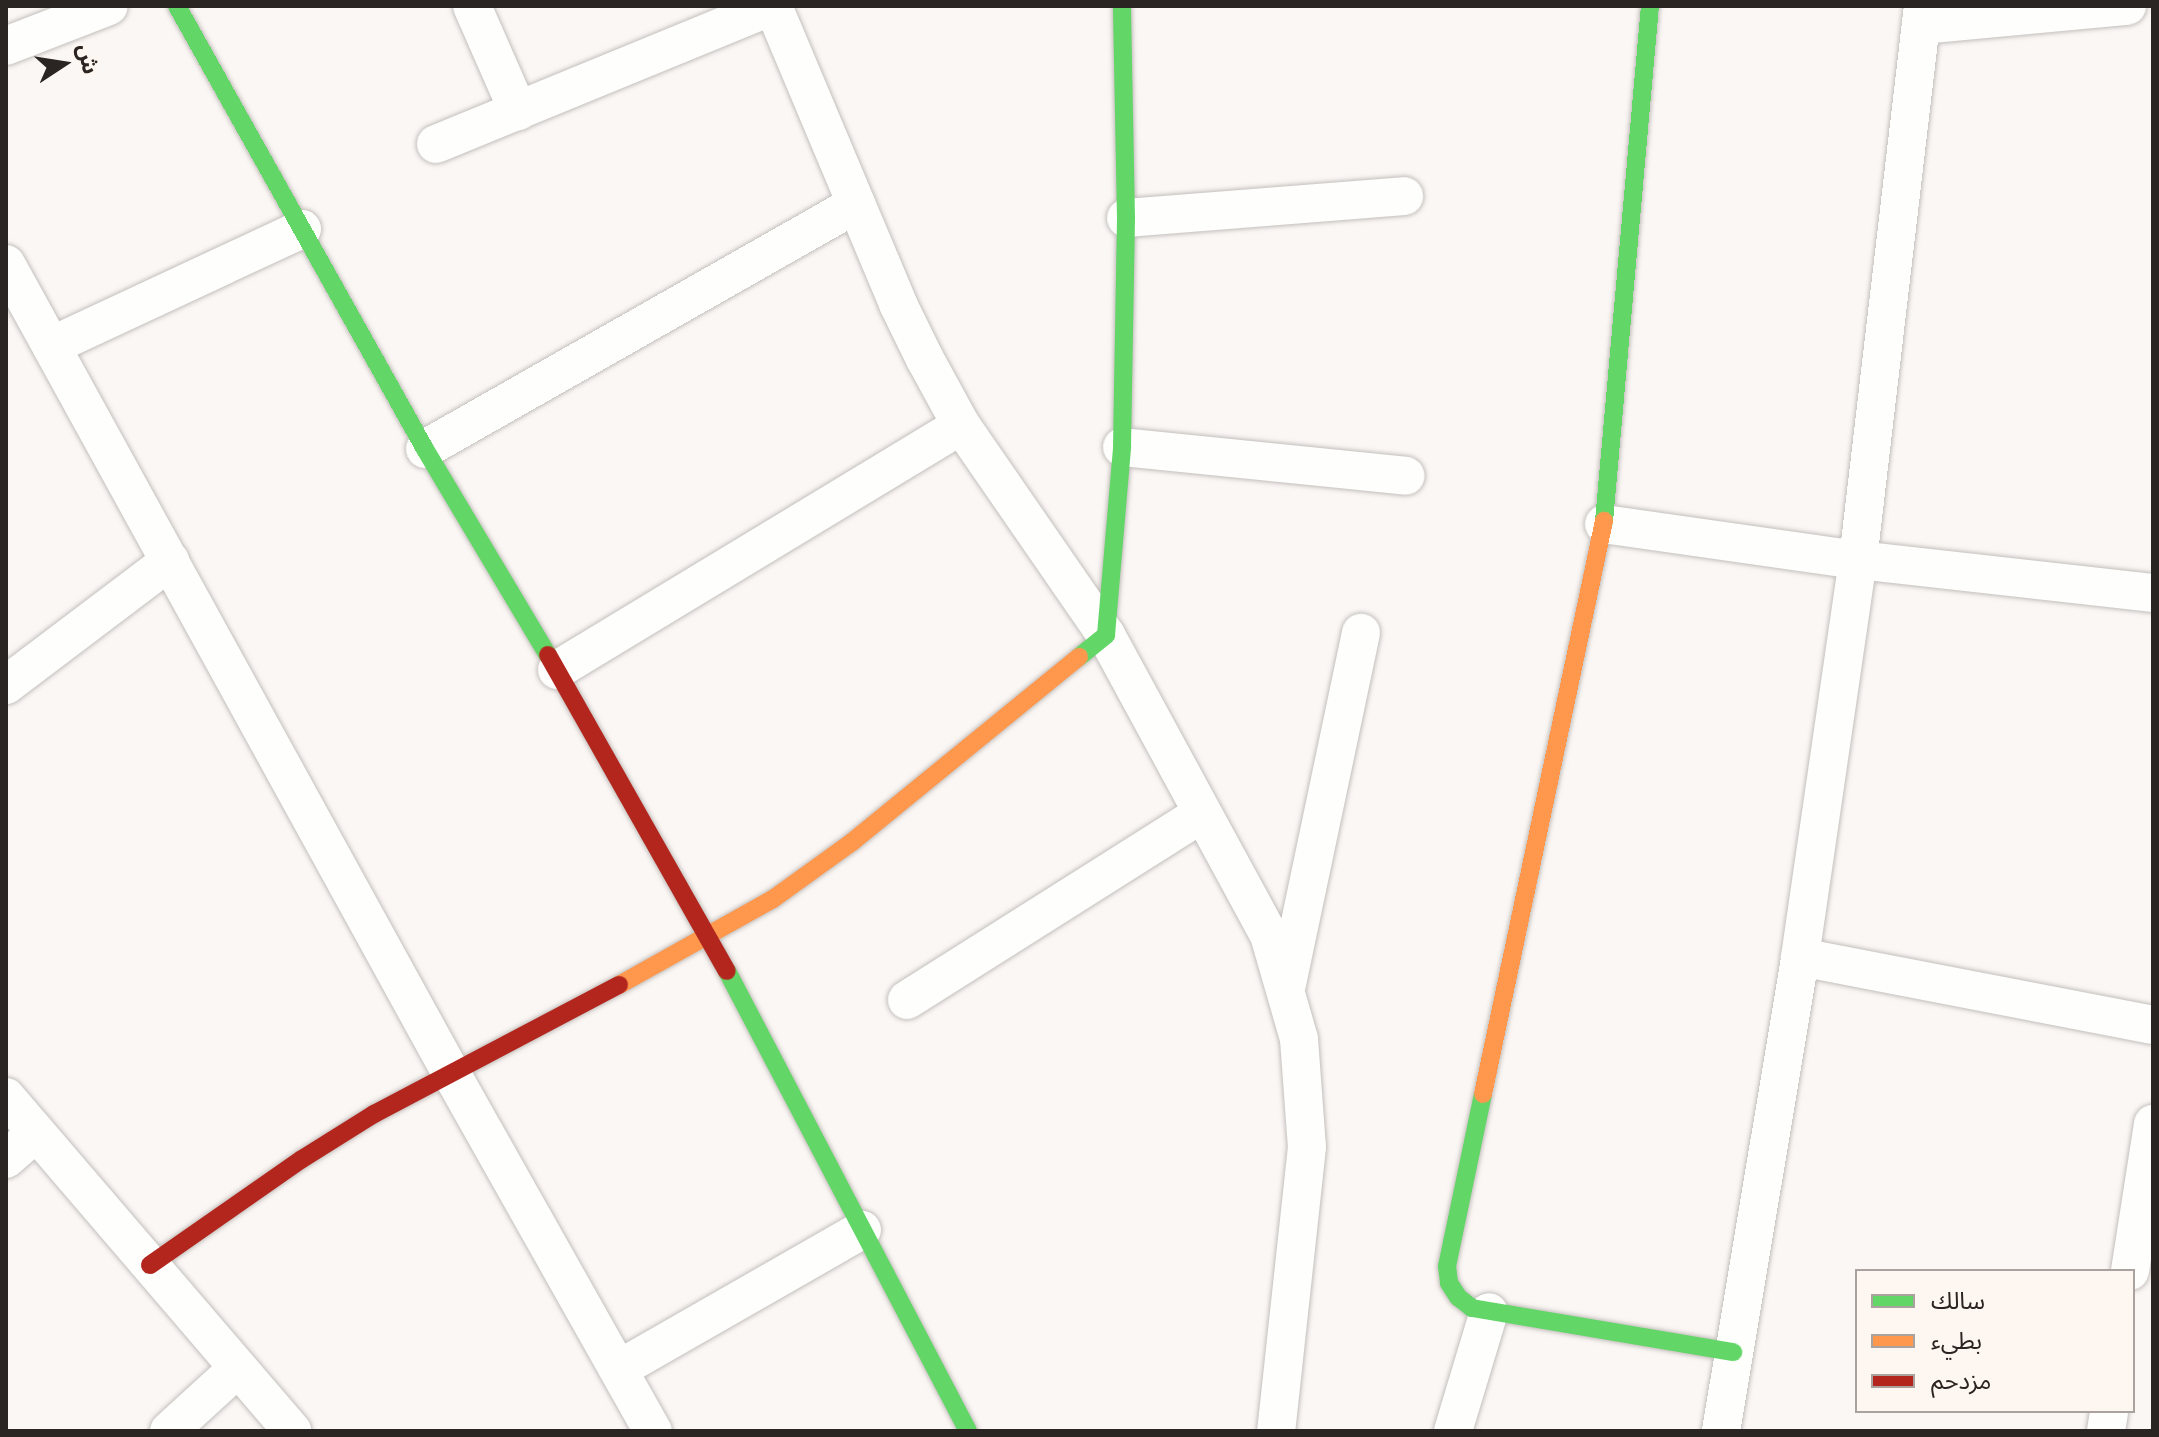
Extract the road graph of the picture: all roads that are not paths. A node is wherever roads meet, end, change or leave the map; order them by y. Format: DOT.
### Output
graph roads {
  1 [pos="109,6"];
  2 [pos="177,6"];
  3 [pos="472,6"];
  4 [pos="773,6"];
  5 [pos="1122,6"];
  6 [pos="1650,6"];
  7 [pos="2127,6"];
  8 [pos="1922,16"];
  9 [pos="6,46"];
  10 [pos="518,111"];
  11 [pos="436,144"];
  12 [pos="1404,196"];
  13 [pos="856,204"];
  14 [pos="1126,218"];
  15 [pos="302,229"];
  16 [pos="10,283"];
  17 [pos="51,346"];
  18 [pos="961,425"];
  19 [pos="1122,447"];
  20 [pos="425,449"];
  21 [pos="1406,476"];
  22 [pos="1604,524"];
  23 [pos="1858,560"];
  24 [pos="170,561"];
  25 [pos="2153,593"];
  26 [pos="1361,633"];
  27 [pos="1106,635"];
  28 [pos="557,670"];
  29 [pos="6,685"];
  30 [pos="1201,814"];
  31 [pos="709,938"];
  32 [pos="1800,957"];
  33 [pos="1286,986"];
  34 [pos="907,1000"];
  35 [pos="2153,1025"];
  36 [pos="451,1073"];
  37 [pos="6,1097"];
  38 [pos="2153,1124"];
  39 [pos="36,1133"];
  40 [pos="6,1159"];
  41 [pos="862,1230"];
  42 [pos="150,1265"];
  43 [pos="2130,1269"];
  44 [pos="1489,1312"];
  45 [pos="1733,1352"];
  46 [pos="238,1368"];
  47 [pos="619,1369"];
  48 [pos="169,1431"];
  49 [pos="292,1431"];
  50 [pos="653,1431"];
  51 [pos="968,1431"];
  52 [pos="1276,1431"];
  53 [pos="1453,1431"];
  54 [pos="1721,1431"];
  1 -- 9 [label="street"];
  2 -- 15 [label="street"];
  3 -- 10 [label="street"];
  4 -- 10 [label="street"];
  4 -- 13 [label="street"];
  5 -- 14 [label="street"];
  6 -- 22 [label="street"];
  7 -- 8 [label="street"];
  8 -- 23 [label="street"];
  10 -- 11 [label="street"];
  12 -- 14 [label="street"];
  13 -- 18 [label="street"];
  13 -- 20 [label="street"];
  14 -- 19 [label="street"];
  15 -- 17 [label="street"];
  15 -- 20 [label="street"];
  16 -- 17 [label="street"];
  17 -- 24 [label="street"];
  18 -- 27 [label="street"];
  18 -- 28 [label="street"];
  19 -- 21 [label="street"];
  19 -- 27 [label="street"];
  20 -- 28 [label="street"];
  22 -- 23 [label="street"];
  22 -- 44 [label="street"];
  23 -- 25 [label="street"];
  23 -- 32 [label="street"];
  24 -- 29 [label="street"];
  24 -- 36 [label="street"];
  26 -- 33 [label="street"];
  27 -- 30 [label="street"];
  27 -- 31 [label="street"];
  28 -- 31 [label="street"];
  30 -- 33 [label="street"];
  30 -- 34 [label="street"];
  31 -- 36 [label="street"];
  31 -- 41 [label="street"];
  32 -- 35 [label="street"];
  32 -- 45 [label="street"];
  33 -- 52 [label="street"];
  36 -- 42 [label="street"];
  36 -- 47 [label="street"];
  37 -- 39 [label="street"];
  38 -- 43 [label="street"];
  39 -- 40 [label="street"];
  39 -- 42 [label="street"];
  41 -- 47 [label="street"];
  41 -- 51 [label="street"];
  42 -- 46 [label="street"];
  44 -- 45 [label="street"];
  44 -- 53 [label="street"];
  45 -- 54 [label="street"];
  46 -- 48 [label="street"];
  46 -- 49 [label="street"];
  47 -- 50 [label="street"];
}
